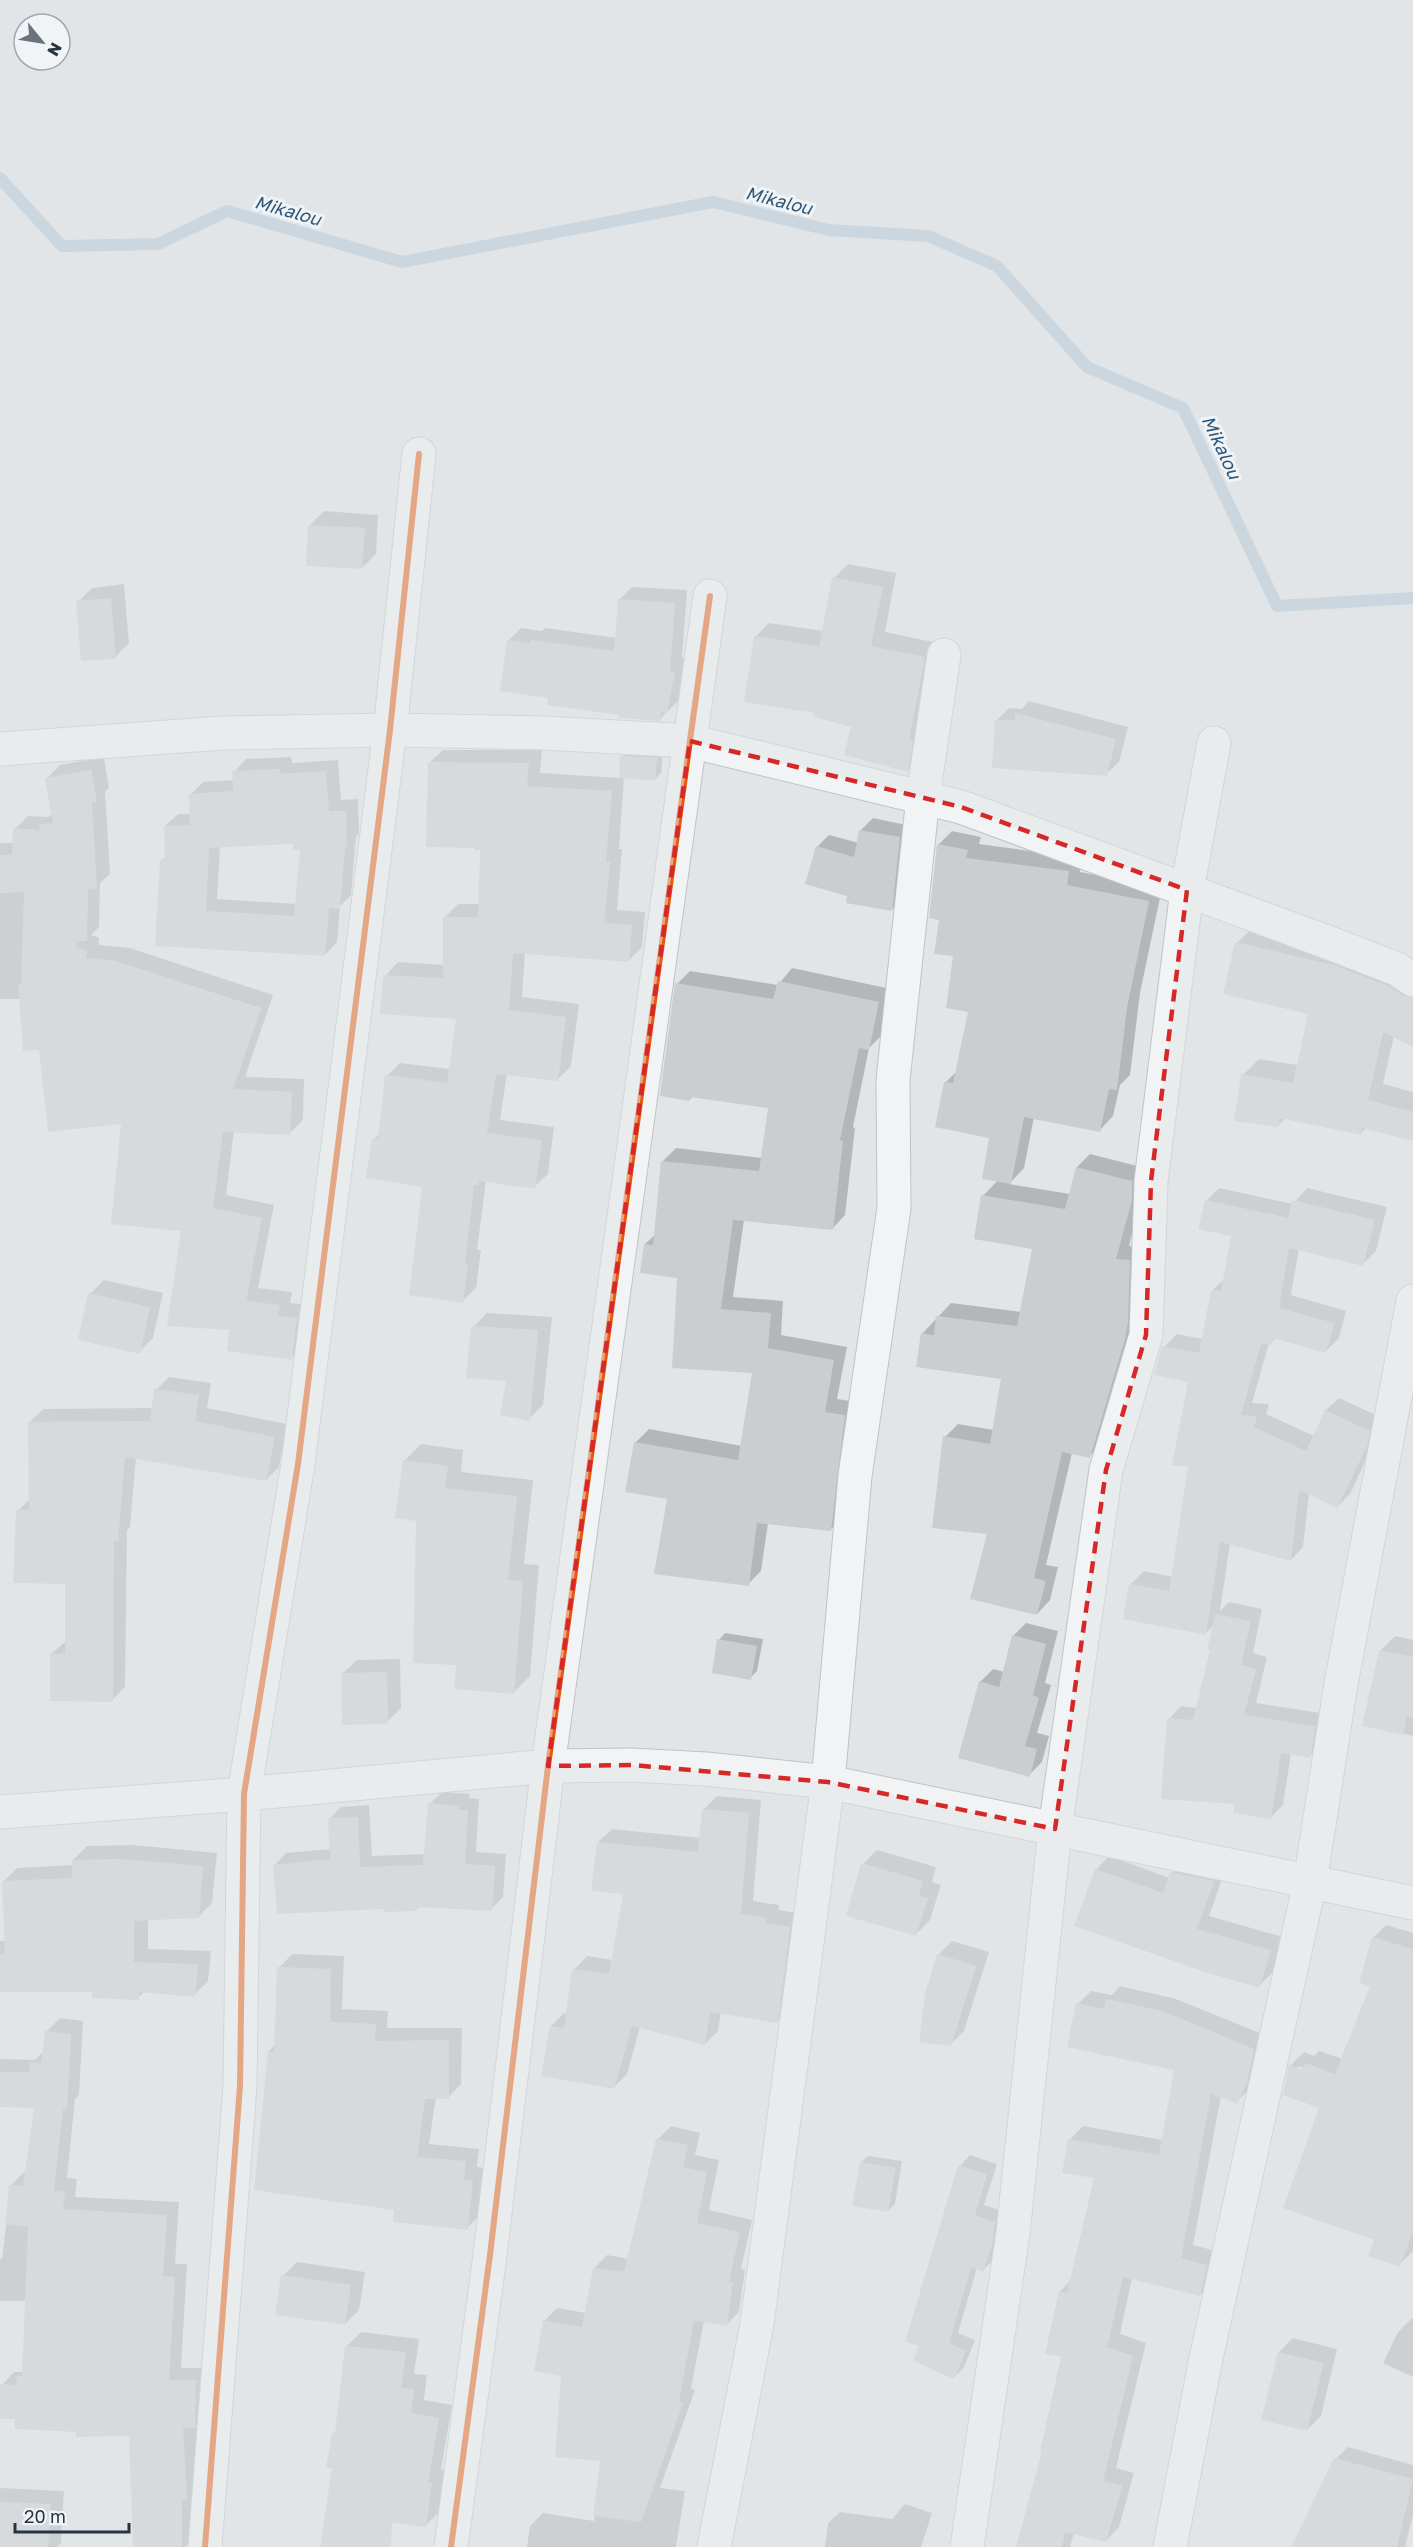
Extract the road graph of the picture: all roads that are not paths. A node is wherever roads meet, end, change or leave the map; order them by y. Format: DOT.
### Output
graph roads {
  1 [pos="419,454"];
  2 [pos="710,596"];
  3 [pos="944,655"];
  4 [pos="390,730"];
  5 [pos="690,741"];
  6 [pos="1214,743"];
  7 [pos="0,749"];
  8 [pos="923,797"];
  9 [pos="1187,890"];
  10 [pos="1413,980"];
  11 [pos="1413,1301"];
  12 [pos="548,1766"];
  13 [pos="828,1782"];
  14 [pos="244,1794"];
  15 [pos="0,1812"];
  16 [pos="1055,1829"];
  17 [pos="1310,1882"];
  18 [pos="1413,1903"];
  19 [pos="205,2547"];
  20 [pos="451,2547"];
  21 [pos="714,2547"];
  22 [pos="967,2547"];
  23 [pos="1170,2547"];
  1 -- 4 [label="street"];
  2 -- 5 [label="street"];
  3 -- 8 [label="street"];
  4 -- 5 [label="street"];
  4 -- 7 [label="street"];
  4 -- 14 [label="street"];
  5 -- 8 [label="street"];
  5 -- 12 [label="street"];
  6 -- 9 [label="street"];
  8 -- 9 [label="street"];
  8 -- 13 [label="street"];
  9 -- 10 [label="street"];
  9 -- 16 [label="street"];
  11 -- 17 [label="street"];
  12 -- 13 [label="street"];
  12 -- 14 [label="street"];
  12 -- 20 [label="street"];
  13 -- 16 [label="street"];
  13 -- 21 [label="street"];
  14 -- 15 [label="street"];
  14 -- 19 [label="street"];
  16 -- 17 [label="street"];
  16 -- 22 [label="street"];
  17 -- 18 [label="street"];
  17 -- 23 [label="street"];
}
